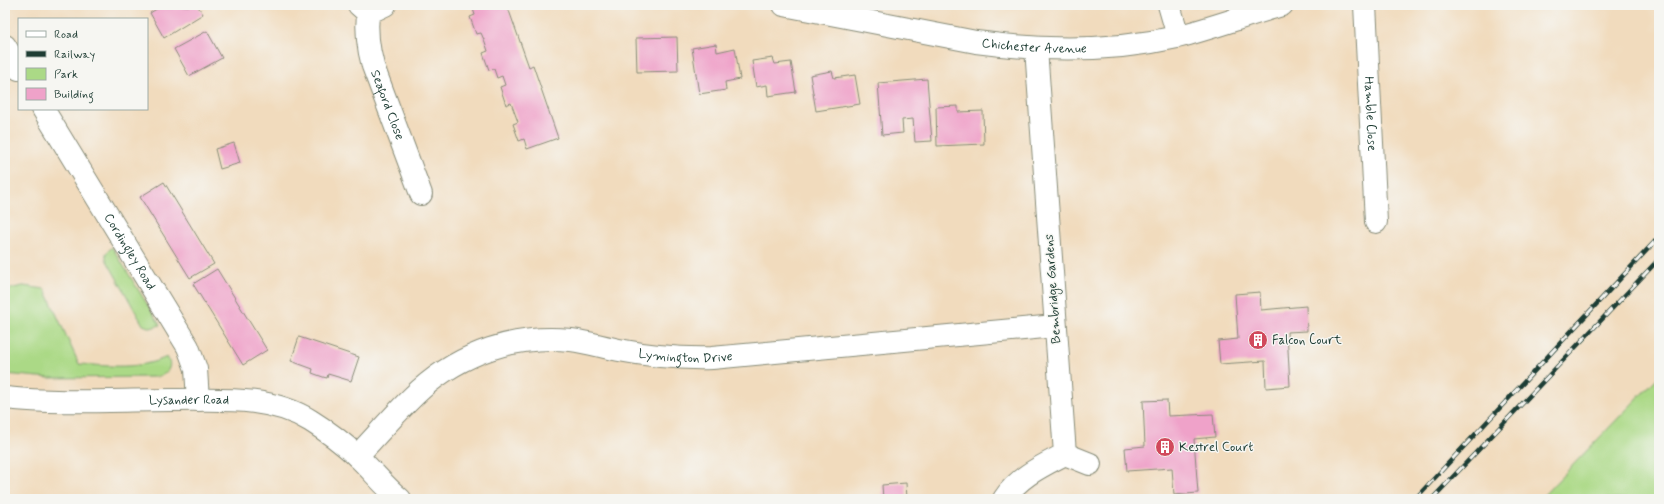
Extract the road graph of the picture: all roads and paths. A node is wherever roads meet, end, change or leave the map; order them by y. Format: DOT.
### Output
graph roads {
  1 [pos="784,5"];
  2 [pos="1169,5"];
  3 [pos="1282,5"];
  4 [pos="1365,5"];
  5 [pos="371,8"];
  6 [pos="1178,36"];
  7 [pos="5,46"];
  8 [pos="1036,48"];
  9 [pos="18,67"];
  10 [pos="44,110"];
  11 [pos="421,194"];
  12 [pos="1376,222"];
  13 [pos="1055,326"];
  14 [pos="5,398"];
  15 [pos="198,400"];
  16 [pos="1065,454"];
  17 [pos="357,456"];
  18 [pos="1090,464"];
  19 [pos="400,499"];
  20 [pos="1004,499"];
  1 -- 8 [label="street, Chichester Avenue"];
  2 -- 6 [label="street"];
  3 -- 6 [label="street, Chichester Avenue"];
  4 -- 12 [label="street, Hamble Close"];
  5 -- 11 [label="street, Seaford Close"];
  6 -- 8 [label="street, Chichester Avenue"];
  7 -- 9 [label="street"];
  8 -- 13 [label="street, Bembridge Gardens"];
  10 -- 15 [label="street, Cordingley Road"];
  13 -- 16 [label="street, Bembridge Gardens"];
  13 -- 17 [label="street, Lymington Drive"];
  14 -- 15 [label="street, Lysander Road"];
  15 -- 17 [label="street, Lysander Road"];
  16 -- 18 [label="street"];
  16 -- 20 [label="street"];
  17 -- 19 [label="street, Lysander Road"];
}
